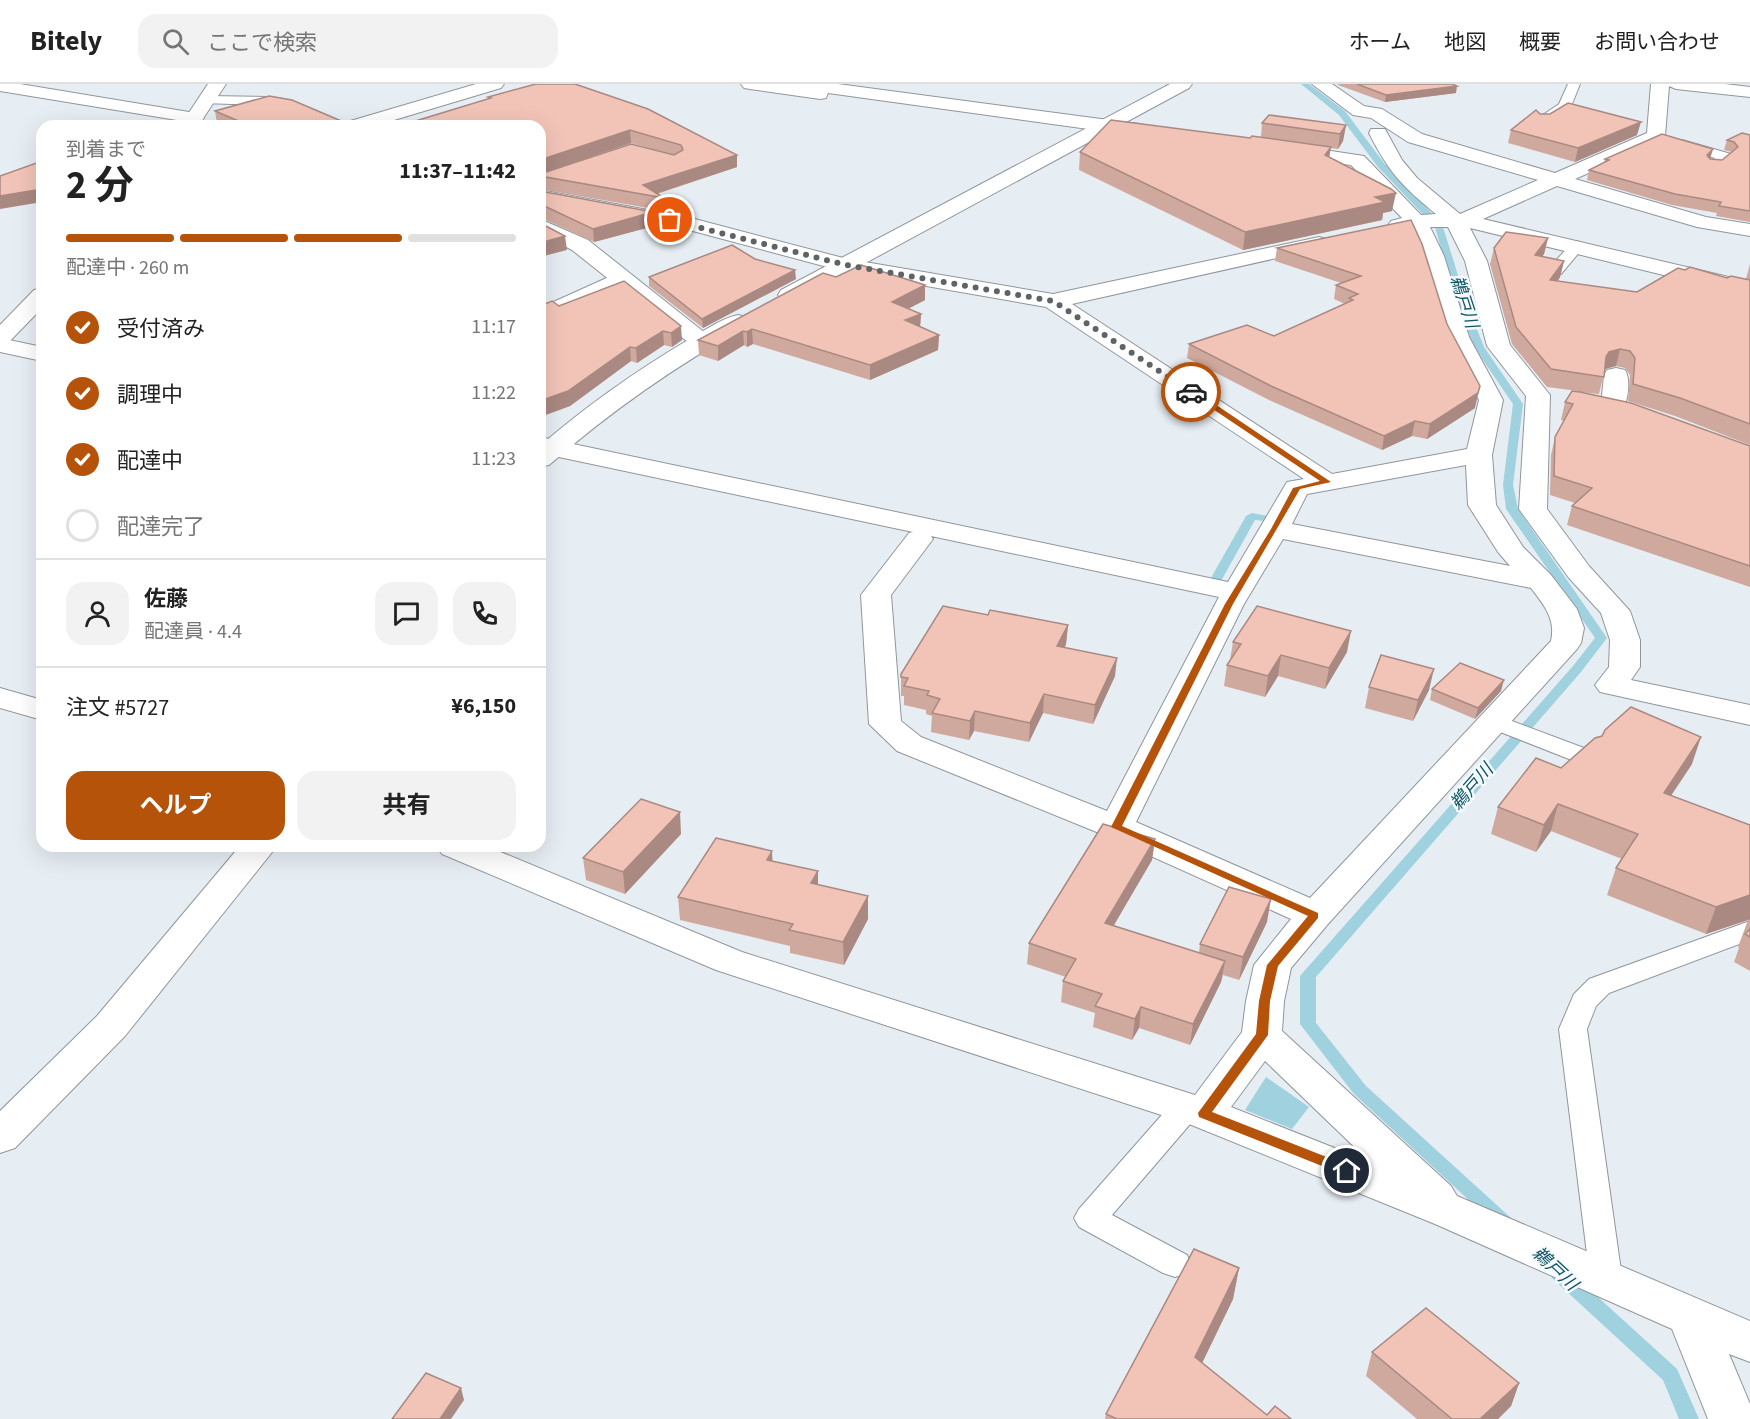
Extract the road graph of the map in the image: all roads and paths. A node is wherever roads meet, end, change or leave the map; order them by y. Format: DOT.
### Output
graph roads {
  1 [pos="218,84"];
  2 [pos="495,84"];
  3 [pos="750,84"];
  4 [pos="799,84"];
  5 [pos="1183,84"];
  6 [pos="1321,84"];
  7 [pos="1574,84"];
  8 [pos="1660,84"];
  9 [pos="1676,84"];
  10 [pos="1744,84"];
  11 [pos="1750,85"];
  12 [pos="0,87"];
  13 [pos="1750,92"];
  14 [pos="206,100"];
  15 [pos="292,107"];
  16 [pos="1359,111"];
  17 [pos="169,120"];
  18 [pos="192,120"];
  19 [pos="374,120"];
  20 [pos="1542,122"];
  21 [pos="1102,129"];
  22 [pos="1404,131"];
  23 [pos="1378,134"];
  24 [pos="1155,136"];
  25 [pos="1656,136"];
  26 [pos="1266,151"];
  27 [pos="1714,165"];
  28 [pos="1554,182"];
  29 [pos="546,197"];
  30 [pos="1456,221"];
  31 [pos="1420,222"];
  32 [pos="546,228"];
  33 [pos="1381,229"];
  34 [pos="1750,230"];
  35 [pos="1750,238"];
  36 [pos="1335,239"];
  37 [pos="1577,246"];
  38 [pos="846,265"];
  39 [pos="1555,271"];
  40 [pos="620,277"];
  41 [pos="1750,289"];
  42 [pos="36,301"];
  43 [pos="1053,301"];
  44 [pos="546,311"];
  45 [pos="1,337"];
  46 [pos="36,340"];
  47 [pos="701,341"];
  48 [pos="36,352"];
  49 [pos="1616,375"];
  50 [pos="1542,397"];
  51 [pos="1496,400"];
  52 [pos="1613,407"];
  53 [pos="546,451"];
  54 [pos="546,454"];
  55 [pos="546,454"];
  56 [pos="1479,455"];
  57 [pos="1327,482"];
  58 [pos="1275,529"];
  59 [pos="919,539"];
  60 [pos="1541,581"];
  61 [pos="1233,598"];
  62 [pos="1624,667"];
  63 [pos="1750,695"];
  64 [pos="0,698"];
  65 [pos="36,708"];
  66 [pos="1750,715"];
  67 [pos="1500,724"];
  68 [pos="1583,756"];
  69 [pos="1116,827"];
  70 [pos="254,852"];
  71 [pos="468,852"];
  72 [pos="1315,915"];
  73 [pos="1750,930"];
  74 [pos="1262,1035"];
  75 [pos="1195,1111"];
  76 [pos="0,1137"];
  77 [pos="1450,1212"];
  78 [pos="1175,1264"];
  79 [pos="1600,1275"];
  80 [pos="1689,1314"];
  81 [pos="1750,1342"];
  82 [pos="1732,1419"];
  1 -- 14 [label="street"];
  2 -- 19 [label="street"];
  3 -- 21 [label="street"];
  4 -- 21 [label="street"];
  5 -- 21 [label="street"];
  6 -- 16 [label="street"];
  7 -- 20 [label="lane"];
  8 -- 25 [label="street"];
  9 -- 13 [label="street"];
  10 -- 11 [label="street"];
  12 -- 17 [label="street"];
  14 -- 15 [label="lane"];
  14 -- 18 [label="street"];
  16 -- 22 [label="street"];
  16 -- 23 [label="street"];
  21 -- 24 [label="street"];
  21 -- 38 [label="street"];
  22 -- 23 [label="street"];
  22 -- 28 [label="street"];
  23 -- 28 [label="street"];
  23 -- 30 [label="street"];
  25 -- 27 [label="lane"];
  25 -- 28 [label="street"];
  26 -- 31 [label="street"];
  28 -- 30 [label="street"];
  28 -- 34 [label="street"];
  28 -- 35 [label="street"];
  29 -- 38 [label="street"];
  30 -- 31 [label="street"];
  30 -- 37 [label="street"];
  30 -- 50 [label="street"];
  31 -- 33 [label="street"];
  31 -- 51 [label="street"];
  32 -- 40 [label="street"];
  36 -- 43 [label="street"];
  37 -- 39 [label="lane"];
  37 -- 41 [label="street"];
  38 -- 43 [label="street"];
  38 -- 47 [label="street"];
  40 -- 44 [label="lane"];
  40 -- 47 [label="street"];
  42 -- 45 [label="street"];
  43 -- 57 [label="street"];
  45 -- 46 [label="street"];
  45 -- 48 [label="street"];
  47 -- 53 [label="street"];
  49 -- 52 [label="street"];
  50 -- 51 [label="street"];
  50 -- 62 [label="street"];
  51 -- 56 [label="street"];
  54 -- 59 [label="street"];
  55 -- 61 [label="street"];
  56 -- 57 [label="street"];
  56 -- 60 [label="street"];
  57 -- 58 [label="street"];
  58 -- 60 [label="street"];
  58 -- 61 [label="street"];
  59 -- 61 [label="street"];
  59 -- 69 [label="street"];
  60 -- 67 [label="street"];
  61 -- 69 [label="street"];
  62 -- 63 [label="street"];
  62 -- 66 [label="street"];
  64 -- 65 [label="street"];
  67 -- 68 [label="lane"];
  67 -- 72 [label="street"];
  69 -- 72 [label="street"];
  70 -- 76 [label="street"];
  71 -- 75 [label="street"];
  72 -- 74 [label="street"];
  73 -- 79 [label="lane"];
  74 -- 75 [label="street"];
  74 -- 77 [label="street"];
  75 -- 77 [label="street"];
  75 -- 78 [label="lane"];
  77 -- 79 [label="street"];
  79 -- 80 [label="street"];
  80 -- 81 [label="street"];
  80 -- 82 [label="street"];
}
